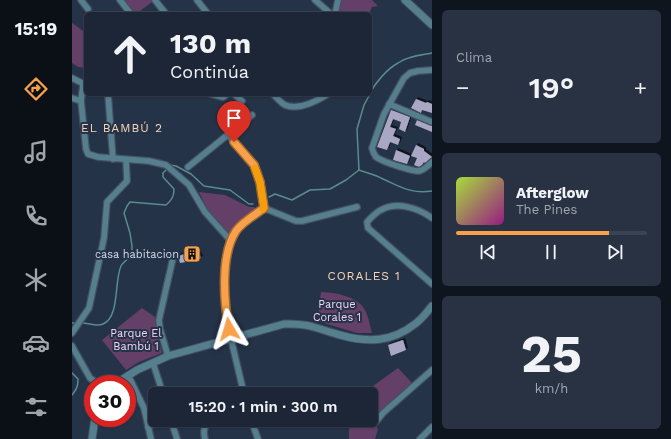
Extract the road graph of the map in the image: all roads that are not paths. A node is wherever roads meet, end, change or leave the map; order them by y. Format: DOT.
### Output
graph roads {
  1 [pos="81,0"];
  2 [pos="120,0"];
  3 [pos="155,0"];
  4 [pos="197,0"];
  5 [pos="315,0"];
  6 [pos="338,0"];
  7 [pos="407,0"];
  8 [pos="88,9"];
  9 [pos="129,12"];
  10 [pos="164,12"];
  11 [pos="206,12"];
  12 [pos="329,12"];
  13 [pos="335,12"];
  14 [pos="432,25"];
  15 [pos="432,70"];
  16 [pos="72,78"];
  17 [pos="84,84"];
  18 [pos="84,89"];
  19 [pos="108,96"];
  20 [pos="236,96"];
  21 [pos="276,96"];
  22 [pos="324,96"];
  23 [pos="72,98"];
  24 [pos="81,101"];
  25 [pos="242,101"];
  26 [pos="389,104"];
  27 [pos="252,115"];
  28 [pos="432,122"];
  29 [pos="228,135"];
  30 [pos="113,159"];
  31 [pos="126,160"];
  32 [pos="432,162"];
  33 [pos="188,167"];
  34 [pos="357,207"];
  35 [pos="264,208"];
  36 [pos="432,218"];
  37 [pos="231,241"];
  38 [pos="173,258"];
  39 [pos="432,284"];
  40 [pos="432,306"];
  41 [pos="72,333"];
  42 [pos="230,339"];
  43 [pos="72,346"];
  44 [pos="168,356"];
  45 [pos="153,363"];
  46 [pos="432,370"];
  47 [pos="88,375"];
  48 [pos="128,375"];
  49 [pos="161,387"];
  50 [pos="242,387"];
  51 [pos="136,392"];
  52 [pos="378,419"];
  53 [pos="94,427"];
  54 [pos="148,427"];
  55 [pos="173,427"];
  56 [pos="205,427"];
  57 [pos="254,427"];
  58 [pos="432,427"];
  59 [pos="92,439"];
  60 [pos="151,439"];
  61 [pos="177,439"];
  62 [pos="205,439"];
  63 [pos="258,439"];
  64 [pos="420,439"];
  1 -- 8 [label="street"];
  2 -- 9 [label="street"];
  3 -- 10 [label="street"];
  4 -- 11 [label="street"];
  5 -- 12 [label="street"];
  6 -- 13 [label="street"];
  7 -- 14 [label="street"];
  15 -- 26 [label="street"];
  16 -- 17 [label="street"];
  18 -- 24 [label="street"];
  19 -- 30 [label="street"];
  20 -- 25 [label="street"];
  21 -- 22 [label="street"];
  23 -- 24 [label="street"];
  24 -- 30 [label="street"];
  26 -- 28 [label="street"];
  26 -- 32 [label="street"];
  27 -- 29 [label="street"];
  29 -- 33 [label="street"];
  29 -- 35 [label="street"];
  30 -- 31 [label="street"];
  31 -- 37 [label="street"];
  31 -- 41 [label="street"];
  34 -- 35 [label="street"];
  35 -- 37 [label="street"];
  36 -- 39 [label="street"];
  37 -- 42 [label="street"];
  38 -- 44 [label="street"];
  40 -- 42 [label="street"];
  42 -- 44 [label="street"];
  42 -- 50 [label="street"];
  43 -- 47 [label="street"];
  44 -- 45 [label="street"];
  45 -- 48 [label="street"];
  45 -- 49 [label="street"];
  46 -- 52 [label="street"];
  51 -- 54 [label="street"];
  53 -- 59 [label="street"];
  54 -- 60 [label="street"];
  55 -- 61 [label="street"];
  56 -- 62 [label="street"];
  57 -- 63 [label="street"];
  58 -- 64 [label="street"];
}
